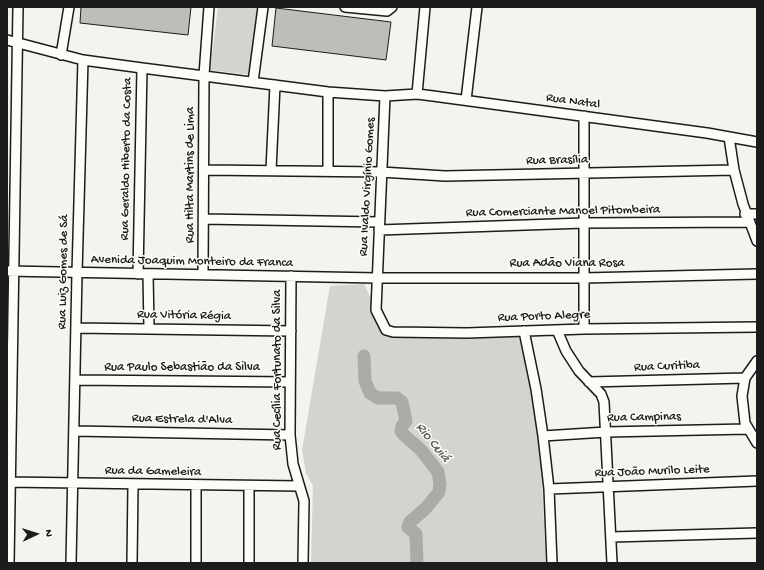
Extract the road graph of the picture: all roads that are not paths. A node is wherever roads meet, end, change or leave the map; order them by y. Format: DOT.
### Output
graph roads {
  1 [pos="18,7"];
  2 [pos="69,7"];
  3 [pos="210,7"];
  4 [pos="263,7"];
  5 [pos="345,7"];
  6 [pos="392,7"];
  7 [pos="425,7"];
  8 [pos="477,7"];
  9 [pos="7,40"];
  10 [pos="18,43"];
  11 [pos="61,55"];
  12 [pos="83,60"];
  13 [pos="142,68"];
  14 [pos="204,75"];
  15 [pos="253,82"];
  16 [pos="275,85"];
  17 [pos="328,92"];
  18 [pos="417,94"];
  19 [pos="385,96"];
  20 [pos="466,100"];
  21 [pos="584,116"];
  22 [pos="729,137"];
  23 [pos="757,142"];
  24 [pos="205,170"];
  25 [pos="271,170"];
  26 [pos="328,170"];
  27 [pos="734,170"];
  28 [pos="381,172"];
  29 [pos="584,173"];
  30 [pos="757,214"];
  31 [pos="747,218"];
  32 [pos="204,219"];
  33 [pos="584,223"];
  34 [pos="379,226"];
  35 [pos="757,241"];
  36 [pos="10,271"];
  37 [pos="77,273"];
  38 [pos="138,274"];
  39 [pos="148,274"];
  40 [pos="203,274"];
  41 [pos="757,274"];
  42 [pos="291,276"];
  43 [pos="377,278"];
  44 [pos="583,278"];
  45 [pos="757,327"];
  46 [pos="76,328"];
  47 [pos="149,328"];
  48 [pos="584,329"];
  49 [pos="557,330"];
  50 [pos="291,331"];
  51 [pos="524,331"];
  52 [pos="757,361"];
  53 [pos="745,378"];
  54 [pos="75,380"];
  55 [pos="290,382"];
  56 [pos="589,382"];
  57 [pos="747,429"];
  58 [pos="74,431"];
  59 [pos="606,432"];
  60 [pos="290,435"];
  61 [pos="542,436"];
  62 [pos="757,443"];
  63 [pos="757,481"];
  64 [pos="9,482"];
  65 [pos="73,484"];
  66 [pos="133,485"];
  67 [pos="196,486"];
  68 [pos="249,486"];
  69 [pos="299,486"];
  70 [pos="608,486"];
  71 [pos="549,488"];
  72 [pos="757,533"];
  73 [pos="611,537"];
  74 [pos="9,563"];
  75 [pos="71,563"];
  76 [pos="132,563"];
  77 [pos="196,563"];
  78 [pos="249,563"];
  79 [pos="303,563"];
  80 [pos="552,563"];
  81 [pos="612,563"];
  1 -- 10 [label="street"];
  2 -- 11 [label="street"];
  3 -- 14 [label="street, Rua Hilta Martins de Lima"];
  4 -- 15 [label="street"];
  5 -- 6 [label="street"];
  7 -- 18 [label="street"];
  8 -- 20 [label="street"];
  9 -- 10 [label="street, Rua Natal"];
  10 -- 11 [label="street, Rua Natal"];
  10 -- 36 [label="street"];
  11 -- 12 [label="street, Rua Natal"];
  12 -- 13 [label="street, Rua Natal"];
  12 -- 37 [label="street, Rua Luiz Gomes de Sá"];
  13 -- 14 [label="street, Rua Natal"];
  13 -- 38 [label="street, Rua Geraldo Hiberto da Costa"];
  14 -- 15 [label="street, Rua Natal"];
  14 -- 24 [label="street, Rua Hilta Martins de Lima"];
  15 -- 16 [label="street, Rua Natal"];
  16 -- 17 [label="street, Rua Natal"];
  16 -- 25 [label="street"];
  17 -- 19 [label="street, Rua Natal"];
  17 -- 26 [label="street"];
  18 -- 19 [label="street, Rua Natal"];
  18 -- 20 [label="street, Rua Natal"];
  19 -- 28 [label="street, Rua Ivaldo Virgínio Gomes"];
  20 -- 21 [label="street, Rua Natal"];
  21 -- 22 [label="street, Rua Natal"];
  21 -- 29 [label="street"];
  22 -- 23 [label="street, Rua Natal"];
  22 -- 27 [label="street"];
  24 -- 25 [label="street, Rua Brasília"];
  24 -- 32 [label="street, Rua Hilta Martins de Lima"];
  25 -- 26 [label="street, Rua Brasília"];
  26 -- 28 [label="street, Rua Brasília"];
  27 -- 29 [label="street, Rua Brasília"];
  27 -- 31 [label="street"];
  28 -- 29 [label="street, Rua Brasília"];
  28 -- 34 [label="street, Rua Ivaldo Virgínio Gomes"];
  29 -- 33 [label="street"];
  30 -- 31 [label="street, Rua Comerciante Manoel Pitombeira"];
  31 -- 33 [label="street, Rua Comerciante Manoel Pitombeira"];
  31 -- 35 [label="street"];
  32 -- 34 [label="street, Rua Comerciante Manoel Pitombeira"];
  32 -- 40 [label="street, Rua Hilta Martins de Lima"];
  33 -- 34 [label="street, Rua Comerciante Manoel Pitombeira"];
  33 -- 44 [label="street"];
  34 -- 43 [label="street, Rua Ivaldo Virgínio Gomes"];
  36 -- 37 [label="street, Avenida Joaquim Monteiro da Franca"];
  36 -- 64 [label="street"];
  37 -- 38 [label="street, Avenida Joaquim Monteiro da Franca"];
  37 -- 46 [label="street, Rua Luiz Gomes de Sá"];
  38 -- 39 [label="street, Avenida Joaquim Monteiro da Franca"];
  39 -- 40 [label="street, Avenida Joaquim Monteiro da Franca"];
  39 -- 47 [label="street"];
  40 -- 42 [label="street, Avenida Joaquim Monteiro da Franca"];
  41 -- 44 [label="street, Rua Adão Viana Rosa"];
  42 -- 43 [label="street, Avenida Joaquim Monteiro da Franca"];
  42 -- 50 [label="street, Rua Cecília Fortunato da Silva"];
  43 -- 44 [label="street, Rua Adão Viana Rosa"];
  43 -- 51 [label="street, Rua Porto Alegre"];
  44 -- 48 [label="street"];
  45 -- 48 [label="street, Rua Porto Alegre"];
  46 -- 47 [label="street, Rua Vitória Régia"];
  46 -- 54 [label="street, Rua Luiz Gomes de Sá"];
  47 -- 50 [label="street, Rua Vitória Régia"];
  48 -- 49 [label="street, Rua Porto Alegre"];
  49 -- 51 [label="street, Rua Porto Alegre"];
  49 -- 56 [label="street"];
  50 -- 55 [label="street, Rua Cecília Fortunato da Silva"];
  51 -- 61 [label="street"];
  52 -- 53 [label="street"];
  53 -- 56 [label="street, Rua Curitiba"];
  53 -- 57 [label="street"];
  54 -- 55 [label="street, Rua Paulo Sebastião da Silva"];
  54 -- 58 [label="street, Rua Luiz Gomes de Sá"];
  55 -- 60 [label="street, Rua Cecília Fortunato da Silva"];
  56 -- 59 [label="street"];
  57 -- 59 [label="street, Rua Campinas"];
  57 -- 62 [label="street"];
  58 -- 60 [label="street, Rua Estrela d'Alva"];
  58 -- 65 [label="street, Rua Luiz Gomes de Sá"];
  59 -- 61 [label="street, Rua Campinas"];
  59 -- 70 [label="street"];
  60 -- 69 [label="street, Rua Cecília Fortunato da Silva"];
  61 -- 71 [label="street"];
  63 -- 70 [label="street, Rua João Murilo Leite"];
  64 -- 65 [label="street, Rua da Gameleira"];
  64 -- 74 [label="street"];
  65 -- 66 [label="street, Rua da Gameleira"];
  65 -- 75 [label="street, Rua Luiz Gomes de Sá"];
  66 -- 67 [label="street, Rua da Gameleira"];
  66 -- 76 [label="street"];
  67 -- 68 [label="street, Rua da Gameleira"];
  67 -- 77 [label="street"];
  68 -- 69 [label="street, Rua da Gameleira"];
  68 -- 78 [label="street"];
  69 -- 79 [label="street, Rua Cecília Fortunato da Silva"];
  70 -- 71 [label="street, Rua João Murilo Leite"];
  70 -- 73 [label="street"];
  71 -- 80 [label="street"];
  72 -- 73 [label="street"];
  73 -- 81 [label="street"];
}
